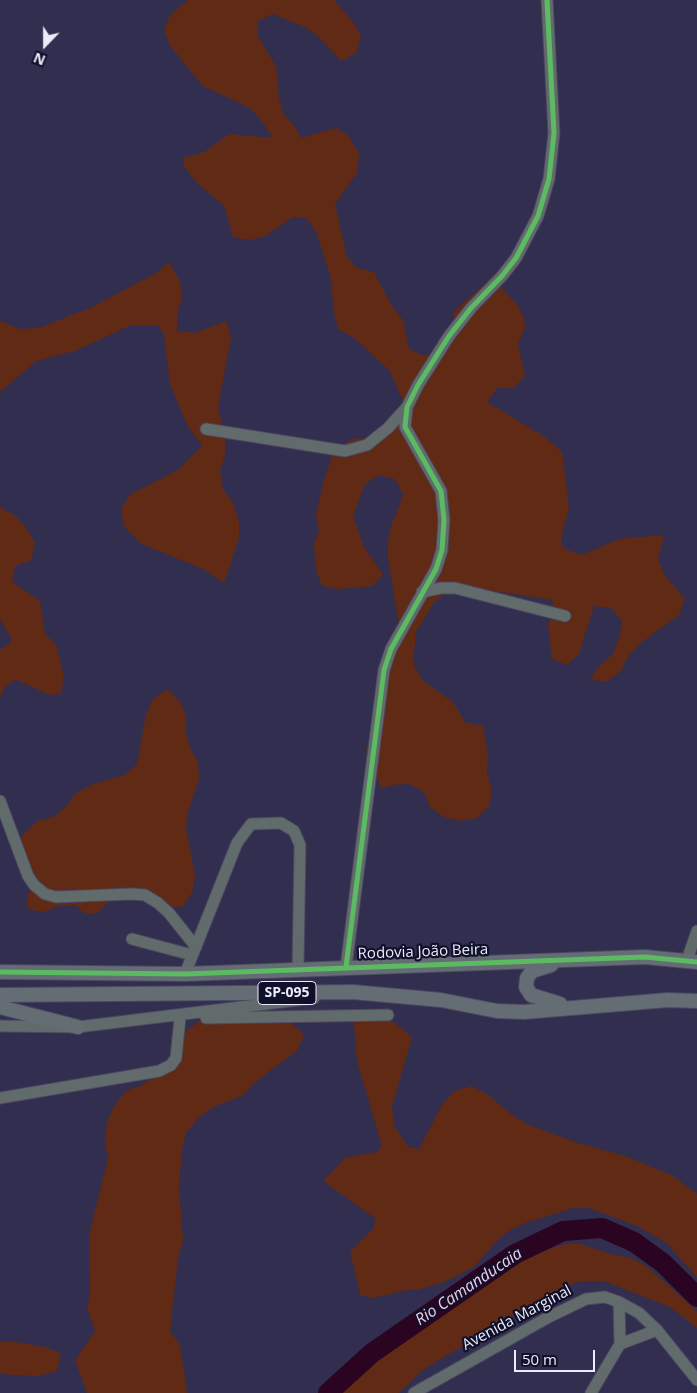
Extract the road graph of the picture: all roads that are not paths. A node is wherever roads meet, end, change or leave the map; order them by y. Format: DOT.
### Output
graph roads {
  1 [pos="547,0"];
  2 [pos="407,407"];
  3 [pos="206,429"];
  4 [pos="422,592"];
  5 [pos="565,616"];
  6 [pos="0,801"];
  7 [pos="697,931"];
  8 [pos="132,938"];
  9 [pos="194,951"];
  10 [pos="566,960"];
  11 [pos="692,961"];
  12 [pos="346,967"];
  13 [pos="298,969"];
  14 [pos="0,972"];
  15 [pos="185,974"];
  16 [pos="353,992"];
  17 [pos="0,995"];
  18 [pos="697,1001"];
  19 [pos="0,1007"];
  20 [pos="573,1008"];
  21 [pos="388,1016"];
  22 [pos="180,1018"];
  23 [pos="152,1019"];
  24 [pos="0,1026"];
  25 [pos="78,1027"];
  26 [pos="0,1098"];
  27 [pos="619,1302"];
  28 [pos="657,1330"];
  29 [pos="620,1344"];
  30 [pos="697,1380"];
  31 [pos="414,1393"];
  32 [pos="591,1393"];
  1 -- 2 [label="street"];
  2 -- 3 [label="street"];
  2 -- 4 [label="street"];
  4 -- 5 [label="street"];
  4 -- 12 [label="street"];
  6 -- 9 [label="street"];
  7 -- 11 [label="street"];
  8 -- 9 [label="street"];
  9 -- 13 [label="street"];
  9 -- 15 [label="street"];
  10 -- 11 [label="main road, Rodovia João Beira / SP-095"];
  10 -- 12 [label="main road, Rodovia João Beira / SP-095"];
  10 -- 20 [label="main road"];
  12 -- 13 [label="main road, Rodovia João Beira / SP-095"];
  13 -- 15 [label="main road, Rodovia João Beira / SP-095"];
  14 -- 15 [label="main road, Rodovia João Beira / SP-095"];
  16 -- 17 [label="main road, SP-095"];
  16 -- 20 [label="main road, SP-095"];
  16 -- 23 [label="street"];
  18 -- 20 [label="main road, SP-095"];
  19 -- 25 [label="main road"];
  21 -- 22 [label="street"];
  22 -- 23 [label="street"];
  22 -- 26 [label="street"];
  23 -- 25 [label="street"];
  24 -- 25 [label="street"];
  27 -- 28 [label="street, Avenida Marginal"];
  27 -- 29 [label="street"];
  27 -- 31 [label="street, Avenida Marginal"];
  28 -- 29 [label="street"];
  28 -- 30 [label="street, Avenida Marginal"];
  29 -- 32 [label="street"];
}
